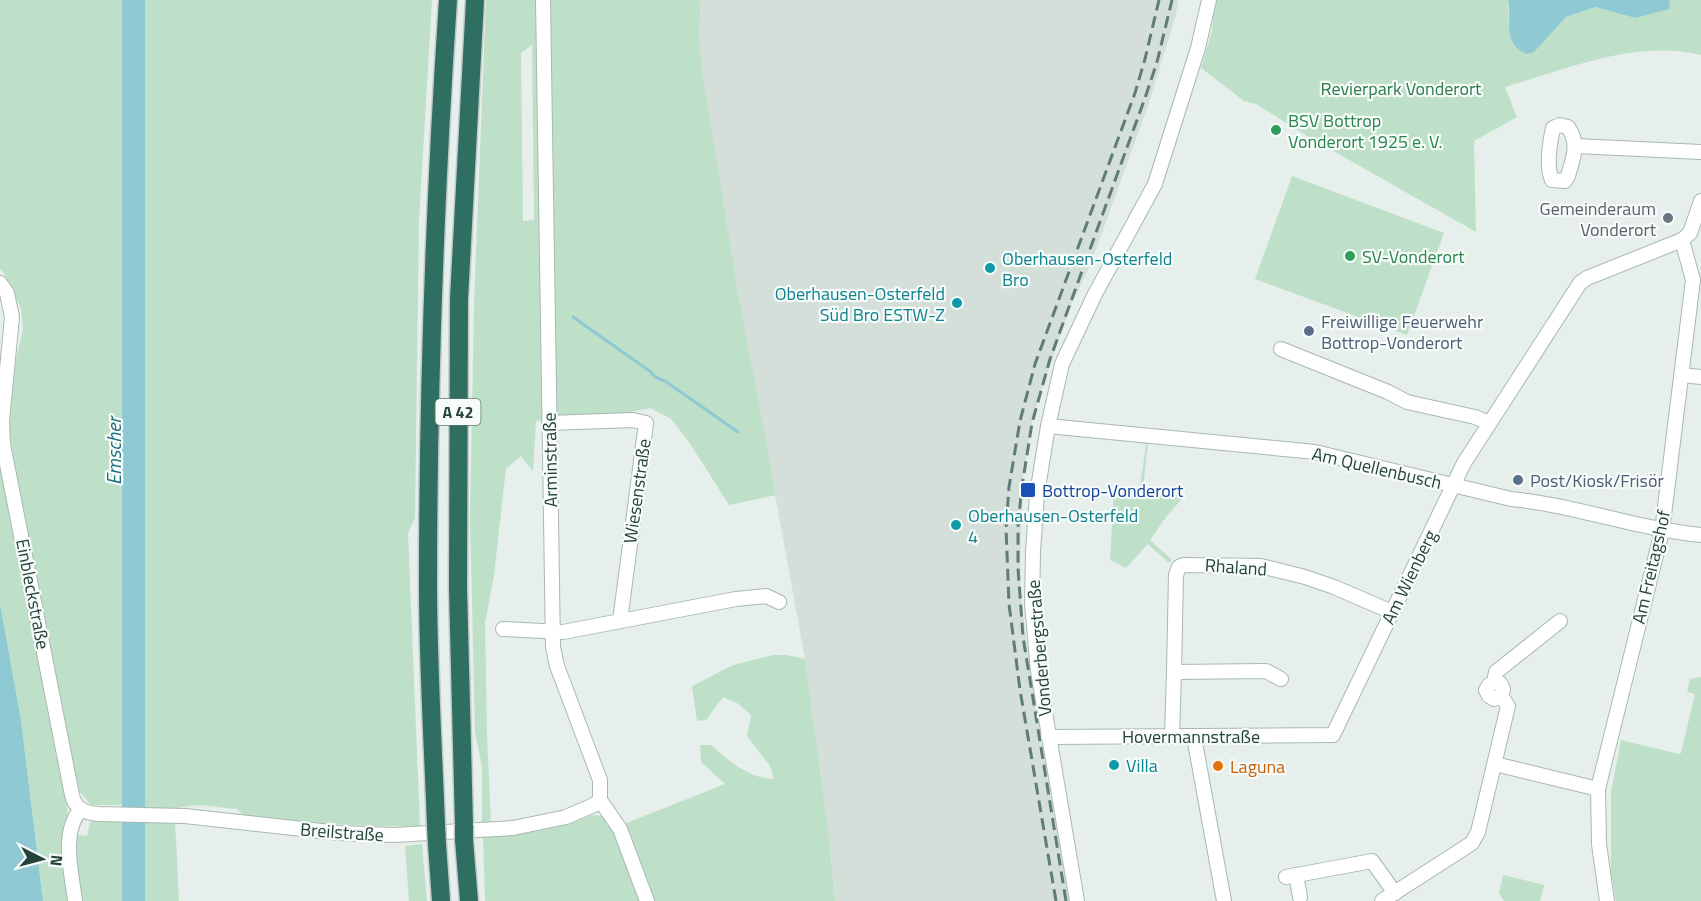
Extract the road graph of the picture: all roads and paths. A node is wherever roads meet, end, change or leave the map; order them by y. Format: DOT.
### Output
graph roads {
  1 [pos="448,0"];
  2 [pos="475,0"];
  3 [pos="543,0"];
  4 [pos="1209,0"];
  5 [pos="1576,146"];
  6 [pos="1701,152"];
  7 [pos="1701,201"];
  8 [pos="1682,240"];
  9 [pos="0,283"];
  10 [pos="1281,349"];
  11 [pos="1682,375"];
  12 [pos="1701,377"];
  13 [pos="549,423"];
  14 [pos="1489,423"];
  15 [pos="1048,426"];
  16 [pos="1453,486"];
  17 [pos="1662,531"];
  18 [pos="1701,535"];
  19 [pos="778,602"];
  20 [pos="1392,612"];
  21 [pos="620,621"];
  22 [pos="1560,621"];
  23 [pos="503,629"];
  24 [pos="553,632"];
  25 [pos="1174,672"];
  26 [pos="1281,679"];
  27 [pos="1333,735"];
  28 [pos="1048,737"];
  29 [pos="1172,737"];
  30 [pos="1194,737"];
  31 [pos="1495,764"];
  32 [pos="1598,789"];
  33 [pos="600,800"];
  34 [pos="81,809"];
  35 [pos="1395,893"];
  36 [pos="1300,897"];
  37 [pos="75,901"];
  38 [pos="441,901"];
  39 [pos="469,901"];
  40 [pos="647,901"];
  41 [pos="1077,901"];
  42 [pos="1224,901"];
  43 [pos="1382,901"];
  44 [pos="1607,901"];
  1 -- 38 [label="highway, A 42, bridge"];
  2 -- 39 [label="highway, A 42"];
  3 -- 13 [label="street, Arminstraße"];
  4 -- 15 [label="street, Vonderbergstraße"];
  5 -- 6 [label="street"];
  7 -- 8 [label="street"];
  8 -- 11 [label="street, Am Freitagshof"];
  8 -- 14 [label="street, Am Wienberg"];
  9 -- 34 [label="street, Einbleckstraße"];
  10 -- 14 [label="street"];
  11 -- 12 [label="street"];
  11 -- 17 [label="street, Am Freitagshof"];
  13 -- 21 [label="street, Wiesenstraße"];
  13 -- 24 [label="street, Arminstraße"];
  14 -- 16 [label="street, Am Wienberg"];
  15 -- 16 [label="street, Am Quellenbusch"];
  15 -- 28 [label="street, Vonderbergstraße"];
  16 -- 17 [label="street, Am Quellenbusch"];
  16 -- 20 [label="street, Am Wienberg"];
  17 -- 18 [label="street, Am Quellenbusch"];
  17 -- 32 [label="street, Am Freitagshof"];
  19 -- 21 [label="street"];
  20 -- 25 [label="street, Rhaland"];
  20 -- 27 [label="street, Am Wienberg"];
  21 -- 24 [label="street"];
  22 -- 31 [label="street"];
  23 -- 24 [label="street"];
  24 -- 33 [label="street, Arminstraße"];
  25 -- 26 [label="street"];
  25 -- 29 [label="street, Rhaland"];
  27 -- 30 [label="street, Hovermannstraße"];
  28 -- 29 [label="street, Hovermannstraße"];
  28 -- 41 [label="street, Vonderbergstraße"];
  29 -- 30 [label="street, Hovermannstraße"];
  30 -- 42 [label="street"];
  31 -- 32 [label="street"];
  31 -- 35 [label="street"];
  32 -- 44 [label="street, Am Freitagshof"];
  33 -- 34 [label="street, Breilstraße"];
  33 -- 40 [label="street, Arminstraße"];
  34 -- 37 [label="street"];
  35 -- 36 [label="street"];
  35 -- 43 [label="street"];
}
